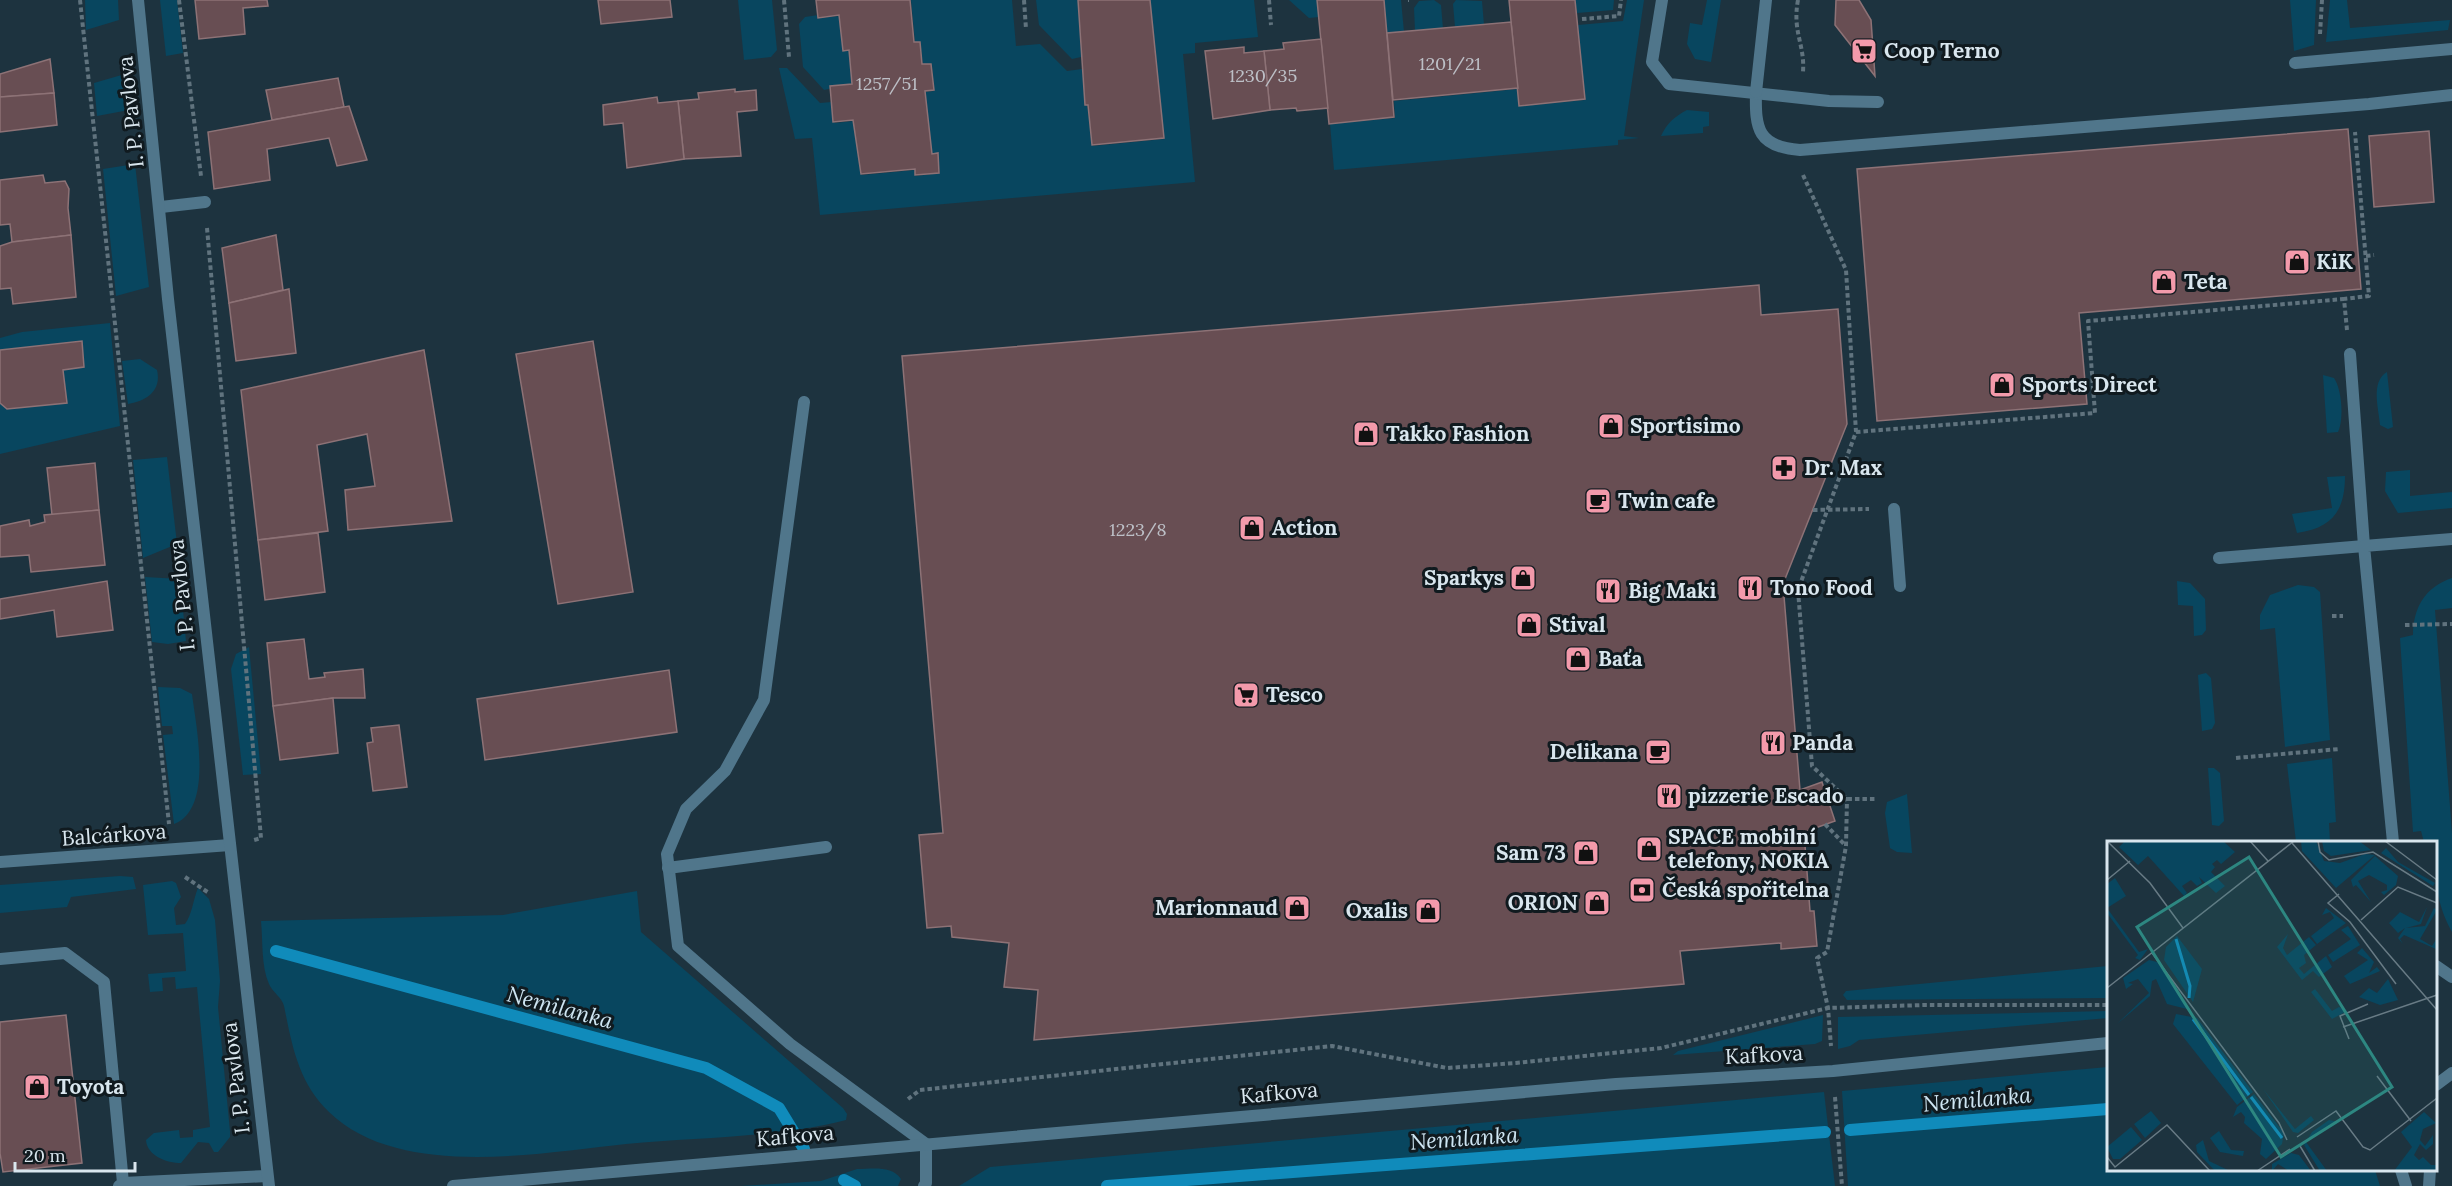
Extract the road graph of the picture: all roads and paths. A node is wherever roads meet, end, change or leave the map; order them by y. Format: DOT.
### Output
graph roads {
  1 [pos="80,0"];
  2 [pos="138,0"];
  3 [pos="179,0"];
  4 [pos="784,0"];
  5 [pos="1024,0"];
  6 [pos="1269,0"];
  7 [pos="1621,0"];
  8 [pos="1662,0"];
  9 [pos="1766,0"];
  10 [pos="1798,0"];
  11 [pos="2322,0"];
  12 [pos="1582,19"];
  13 [pos="1271,25"];
  14 [pos="1026,29"];
  15 [pos="2452,49"];
  16 [pos="789,57"];
  17 [pos="2318,61"];
  18 [pos="2295,63"];
  19 [pos="1756,92"];
  20 [pos="2452,95"];
  21 [pos="1801,98"];
  22 [pos="1878,102"];
  23 [pos="2355,125"];
  24 [pos="1800,150"];
  25 [pos="205,202"];
  26 [pos="161,207"];
  27 [pos="2374,255"];
  28 [pos="2366,256"];
  29 [pos="2344,299"];
  30 [pos="2350,354"];
  31 [pos="804,402"];
  32 [pos="1856,432"];
  33 [pos="1894,509"];
  34 [pos="1813,510"];
  35 [pos="1828,510"];
  36 [pos="2452,539"];
  37 [pos="2364,546"];
  38 [pos="2219,558"];
  39 [pos="1900,586"];
  40 [pos="2332,616"];
  41 [pos="2343,616"];
  42 [pos="2452,624"];
  43 [pos="2405,625"];
  44 [pos="2340,749"];
  45 [pos="2236,758"];
  46 [pos="1847,799"];
  47 [pos="1877,799"];
  48 [pos="1830,803"];
  49 [pos="1825,824"];
  50 [pos="170,827"];
  51 [pos="2393,841"];
  52 [pos="230,845"];
  53 [pos="1846,846"];
  54 [pos="826,847"];
  55 [pos="0,862"];
  56 [pos="668,868"];
  57 [pos="0,959"];
  58 [pos="2437,963"];
  59 [pos="2452,977"];
  60 [pos="2107,1005"];
  61 [pos="1828,1008"];
  62 [pos="1831,1038"];
  63 [pos="2107,1043"];
  64 [pos="2452,1073"];
  65 [pos="2437,1084"];
  66 [pos="1835,1092"];
  67 [pos="888,1115"];
  68 [pos="926,1144"];
  69 [pos="2401,1171"];
  70 [pos="2430,1171"];
  71 [pos="268,1181"];
  72 [pos="121,1184"];
  73 [pos="453,1186"];
  74 [pos="924,1186"];
  75 [pos="1842,1186"];
  76 [pos="2406,1186"];
  77 [pos="2429,1186"];
  1 -- 50 [label="path"];
  2 -- 26 [label="street, I. P. Pavlova"];
  3 -- 25 [label="path"];
  4 -- 16 [label="path"];
  5 -- 14 [label="path"];
  6 -- 13 [label="path"];
  7 -- 12 [label="path"];
  8 -- 19 [label="street"];
  9 -- 19 [label="street"];
  10 -- 21 [label="path"];
  11 -- 17 [label="path"];
  15 -- 17 [label="street"];
  17 -- 18 [label="street"];
  19 -- 21 [label="street"];
  19 -- 24 [label="street"];
  20 -- 24 [label="street"];
  21 -- 22 [label="street"];
  23 -- 28 [label="path"];
  24 -- 32 [label="path"];
  25 -- 26 [label="street"];
  25 -- 52 [label="path"];
  26 -- 52 [label="street, I. P. Pavlova"];
  27 -- 28 [label="path"];
  28 -- 29 [label="path"];
  29 -- 30 [label="path"];
  29 -- 32 [label="path"];
  30 -- 37 [label="street"];
  31 -- 56 [label="street"];
  32 -- 35 [label="path"];
  33 -- 35 [label="path"];
  33 -- 39 [label="street"];
  34 -- 35 [label="path"];
  35 -- 46 [label="path"];
  36 -- 37 [label="street"];
  37 -- 38 [label="street"];
  37 -- 51 [label="street"];
  40 -- 41 [label="path"];
  42 -- 43 [label="path"];
  44 -- 45 [label="path"];
  46 -- 47 [label="path"];
  46 -- 48 [label="path"];
  46 -- 53 [label="path"];
  49 -- 53 [label="path"];
  52 -- 55 [label="street, Balcárkova"];
  52 -- 71 [label="street, I. P. Pavlova"];
  53 -- 61 [label="path"];
  54 -- 56 [label="street"];
  56 -- 67 [label="street"];
  57 -- 72 [label="street"];
  58 -- 59 [label="street"];
  60 -- 61 [label="path"];
  61 -- 62 [label="path"];
  61 -- 67 [label="path"];
  63 -- 68 [label="street, Kafkova"];
  64 -- 65 [label="street"];
  66 -- 75 [label="path"];
  67 -- 68 [label="street"];
  68 -- 73 [label="street, Kafkova"];
  68 -- 74 [label="street"];
  69 -- 76 [label="street"];
  70 -- 77 [label="street"];
  71 -- 72 [label="street"];
}
